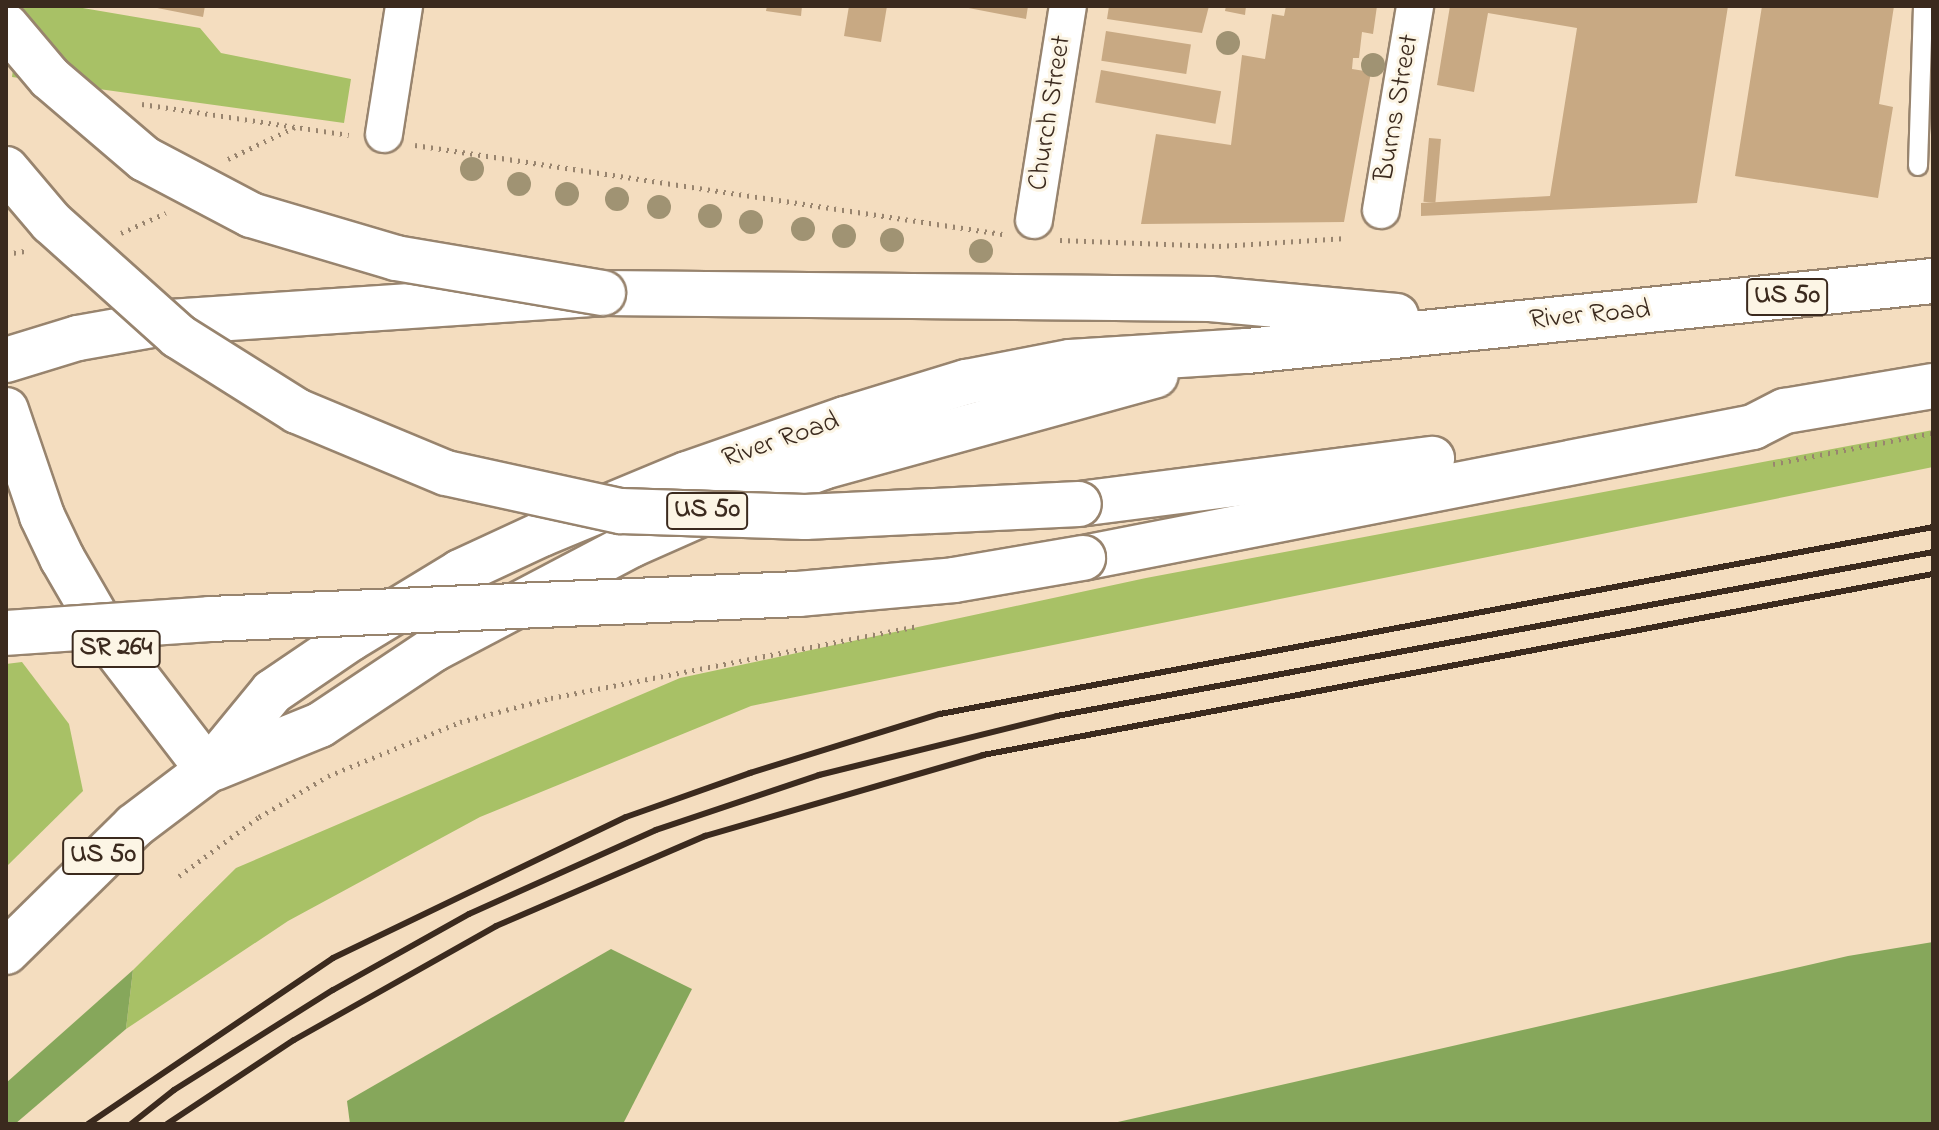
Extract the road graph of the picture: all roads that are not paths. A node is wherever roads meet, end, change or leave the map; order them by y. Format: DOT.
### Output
graph roads {
  1 [pos="404,6"];
  2 [pos="1068,6"];
  3 [pos="1415,6"];
  4 [pos="1923,6"];
  5 [pos="6,26"];
  6 [pos="385,138"];
  7 [pos="1918,166"];
  8 [pos="6,169"];
  9 [pos="1381,210"];
  10 [pos="1032,232"];
  11 [pos="1933,281"];
  12 [pos="603,293"];
  13 [pos="1494,324"];
  14 [pos="6,360"];
  15 [pos="1933,386"];
  16 [pos="6,410"];
  17 [pos="1785,411"];
  18 [pos="6,633"];
  19 [pos="208,770"];
  20 [pos="6,952"];
  1 -- 6 [label="street"];
  2 -- 10 [label="street, Church Street"];
  3 -- 9 [label="street, Burns Street"];
  4 -- 7 [label="lane"];
  5 -- 12 [label="main road, bridge"];
  8 -- 17 [label="main road, bridge"];
  11 -- 13 [label="main road, River Road / US 50"];
  12 -- 13 [label="main road"];
  12 -- 14 [label="main road, bridge"];
  13 -- 19 [label="main road, River Road / US 50"];
  15 -- 17 [label="main road"];
  16 -- 19 [label="main road, SR 264"];
  17 -- 18 [label="main road, bridge"];
  19 -- 20 [label="main road, River Road / US 50"];
}
